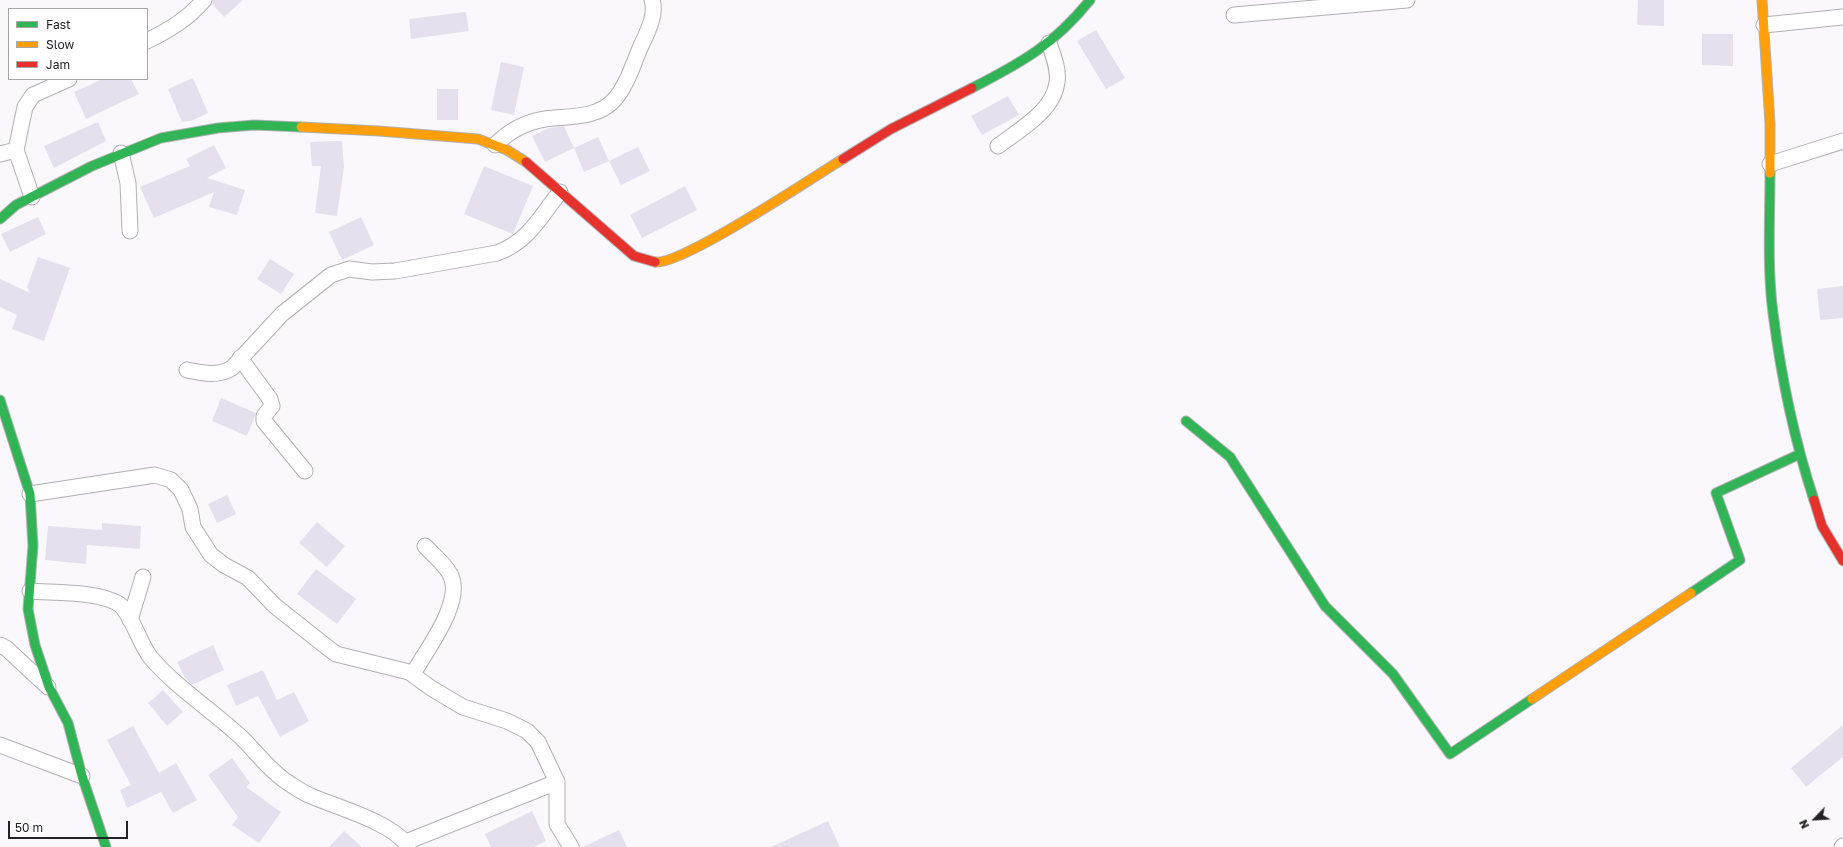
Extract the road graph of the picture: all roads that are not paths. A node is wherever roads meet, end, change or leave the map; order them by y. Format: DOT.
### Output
graph roads {
  1 [pos="204,0"];
  2 [pos="652,0"];
  3 [pos="1090,0"];
  4 [pos="1407,0"];
  5 [pos="1762,0"];
  6 [pos="1234,15"];
  7 [pos="1843,17"];
  8 [pos="1764,25"];
  9 [pos="148,40"];
  10 [pos="1049,43"];
  11 [pos="64,80"];
  12 [pos="1843,141"];
  13 [pos="495,145"];
  14 [pos="998,146"];
  15 [pos="16,150"];
  16 [pos="121,153"];
  17 [pos="0,154"];
  18 [pos="1770,164"];
  19 [pos="560,192"];
  20 [pos="32,197"];
  21 [pos="0,219"];
  22 [pos="130,231"];
  23 [pos="240,358"];
  24 [pos="187,370"];
  25 [pos="0,400"];
  26 [pos="1186,421"];
  27 [pos="1800,454"];
  28 [pos="305,471"];
  29 [pos="30,494"];
  30 [pos="425,546"];
  31 [pos="1843,561"];
  32 [pos="143,577"];
  33 [pos="30,591"];
  34 [pos="130,620"];
  35 [pos="0,645"];
  36 [pos="413,674"];
  37 [pos="49,687"];
  38 [pos="0,745"];
  39 [pos="82,776"];
  40 [pos="557,782"];
  41 [pos="407,845"];
  42 [pos="106,847"];
  43 [pos="571,847"];
  1 -- 9 [label="street"];
  2 -- 13 [label="street"];
  3 -- 10 [label="street"];
  4 -- 6 [label="street"];
  5 -- 8 [label="street"];
  7 -- 8 [label="street"];
  8 -- 18 [label="street"];
  10 -- 14 [label="street"];
  10 -- 19 [label="street"];
  11 -- 15 [label="street"];
  12 -- 18 [label="street"];
  13 -- 16 [label="street"];
  13 -- 19 [label="street"];
  15 -- 17 [label="street"];
  15 -- 20 [label="street"];
  16 -- 20 [label="street"];
  16 -- 22 [label="street"];
  18 -- 27 [label="street"];
  19 -- 23 [label="street"];
  20 -- 21 [label="street"];
  23 -- 24 [label="street"];
  23 -- 28 [label="street"];
  25 -- 29 [label="street"];
  26 -- 27 [label="street"];
  27 -- 31 [label="street"];
  29 -- 33 [label="street"];
  29 -- 36 [label="street"];
  30 -- 36 [label="street"];
  32 -- 34 [label="street"];
  33 -- 34 [label="street"];
  33 -- 37 [label="street"];
  34 -- 41 [label="street"];
  35 -- 37 [label="street"];
  36 -- 40 [label="street"];
  37 -- 39 [label="street"];
  38 -- 39 [label="street"];
  39 -- 42 [label="street"];
  40 -- 41 [label="street"];
  40 -- 43 [label="street"];
}
